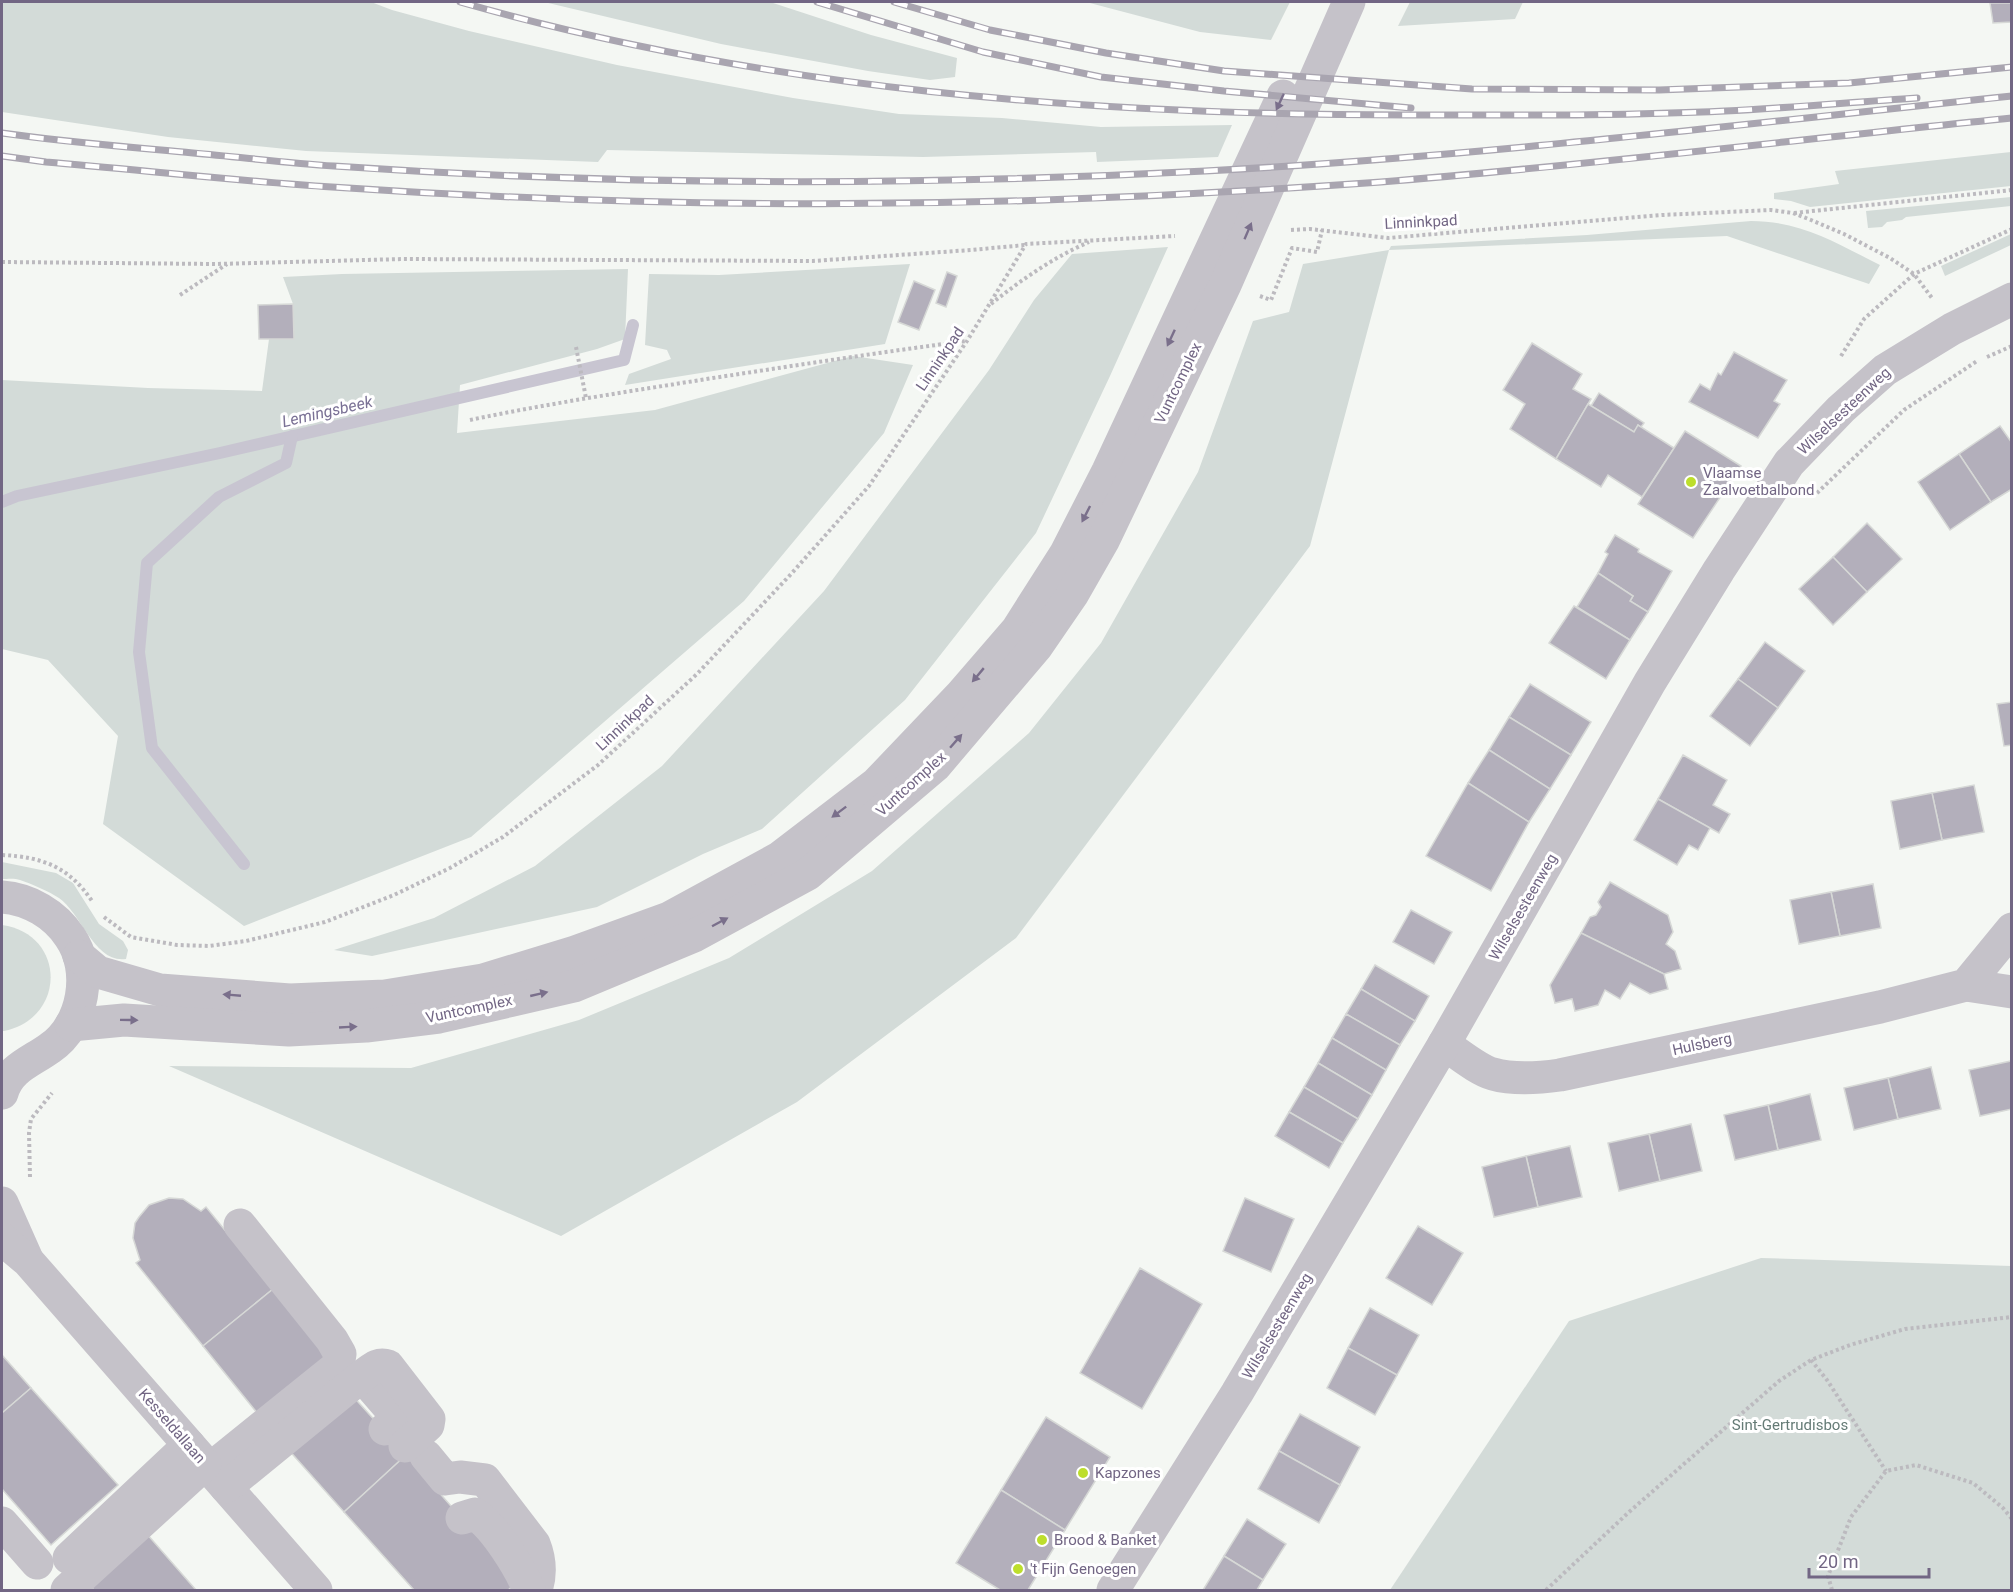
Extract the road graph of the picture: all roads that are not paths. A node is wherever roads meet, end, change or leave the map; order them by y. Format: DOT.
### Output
graph roads {
  1 [pos="1335,7"];
  2 [pos="1224,288"];
  3 [pos="2012,299"];
  4 [pos="2,897"];
  5 [pos="2012,929"];
  6 [pos="79,956"];
  7 [pos="1966,985"];
  8 [pos="2012,993"];
  9 [pos="71,1025"];
  10 [pos="1444,1044"];
  11 [pos="14,1064"];
  12 [pos="2,1093"];
  13 [pos="2,1203"];
  14 [pos="240,1225"];
  15 [pos="2,1239"];
  16 [pos="28,1261"];
  17 [pos="207,1466"];
  18 [pos="462,1518"];
  19 [pos="2,1523"];
  20 [pos="69,1558"];
  21 [pos="37,1563"];
  22 [pos="67,1590"];
  23 [pos="316,1590"];
  24 [pos="529,1590"];
  25 [pos="536,1590"];
  26 [pos="1113,1590"];
  1 -- 2 [label="street, Vuntcomplex"];
  2 -- 6 [label="street, Vuntcomplex, one-way"];
  9 -- 2 [label="street, Vuntcomplex, one-way"];
  3 -- 10 [label="street, Wilselsesteenweg"];
  4 -- 6 [label="street"];
  5 -- 7 [label="street"];
  6 -- 9 [label="street"];
  7 -- 8 [label="street, Hulsberg"];
  7 -- 10 [label="street, Hulsberg"];
  9 -- 11 [label="street"];
  10 -- 26 [label="street, Wilselsesteenweg"];
  11 -- 12 [label="street"];
  13 -- 16 [label="street, Kesseldallaan"];
  14 -- 17 [label="street"];
  15 -- 16 [label="street, Kesseldallaan"];
  16 -- 17 [label="street, Kesseldallaan"];
  17 -- 20 [label="street"];
  17 -- 22 [label="street"];
  17 -- 23 [label="street, Kesseldallaan"];
  17 -- 25 [label="street"];
  18 -- 24 [label="street"];
  19 -- 21 [label="street"];
}
